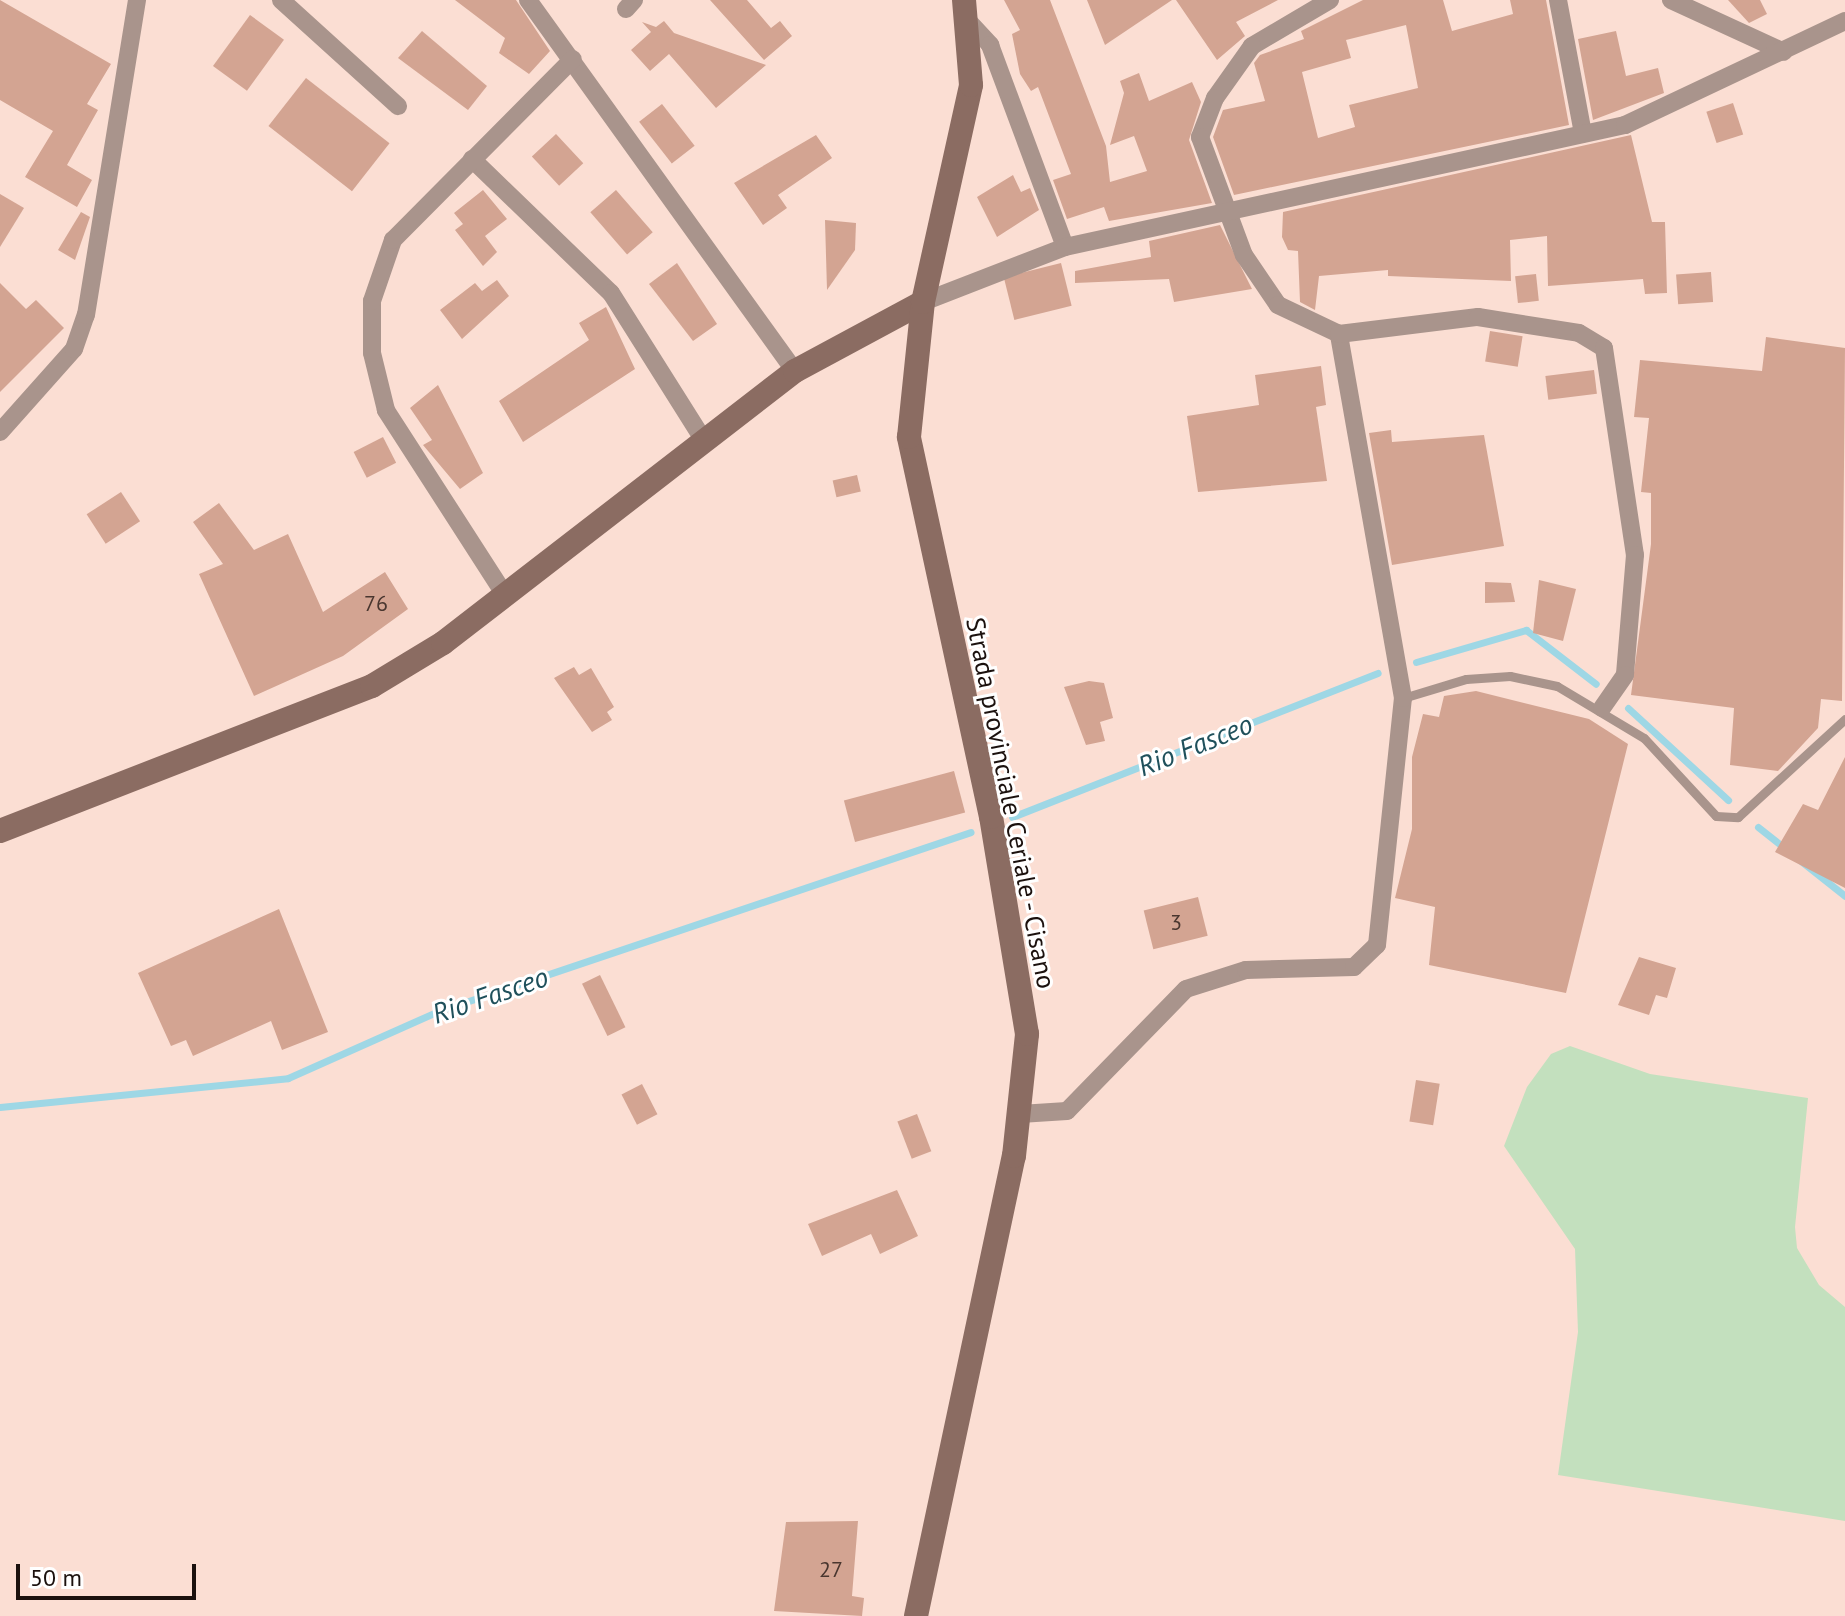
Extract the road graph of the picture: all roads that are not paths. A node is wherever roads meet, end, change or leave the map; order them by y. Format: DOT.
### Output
graph roads {
  1 [pos="137,0"];
  2 [pos="281,0"];
  3 [pos="528,0"];
  4 [pos="1330,0"];
  5 [pos="1558,0"];
  6 [pos="1671,0"];
  7 [pos="966,10"];
  8 [pos="1845,21"];
  9 [pos="1784,52"];
  10 [pos="573,59"];
  11 [pos="398,106"];
  12 [pos="1583,134"];
  13 [pos="472,159"];
  14 [pos="1225,210"];
  15 [pos="1065,247"];
  16 [pos="923,302"];
  17 [pos="1339,334"];
  18 [pos="795,371"];
  19 [pos="0,432"];
  20 [pos="703,439"];
  21 [pos="505,595"];
  22 [pos="1403,698"];
  23 [pos="1602,708"];
  24 [pos="1845,719"];
  25 [pos="0,831"];
  26 [pos="1020,1114"];
  27 [pos="916,1616"];
  1 -- 19 [label="street"];
  2 -- 11 [label="street"];
  3 -- 10 [label="street"];
  4 -- 14 [label="street"];
  5 -- 12 [label="street"];
  6 -- 9 [label="street"];
  7 -- 15 [label="street"];
  7 -- 16 [label="main road, Strada provinciale Ceriale - Cisano"];
  8 -- 9 [label="street"];
  9 -- 12 [label="street"];
  10 -- 13 [label="street"];
  10 -- 18 [label="street"];
  12 -- 14 [label="street"];
  13 -- 20 [label="street"];
  13 -- 21 [label="street"];
  14 -- 15 [label="street"];
  14 -- 17 [label="street"];
  15 -- 16 [label="street"];
  16 -- 18 [label="main road"];
  16 -- 26 [label="main road, Strada provinciale Ceriale - Cisano"];
  17 -- 22 [label="street"];
  17 -- 23 [label="street"];
  18 -- 20 [label="main road"];
  20 -- 21 [label="main road"];
  21 -- 25 [label="main road"];
  22 -- 23 [label="lane"];
  22 -- 26 [label="street"];
  23 -- 24 [label="lane"];
  26 -- 27 [label="main road, Strada provinciale Ceriale - Cisano"];
}
